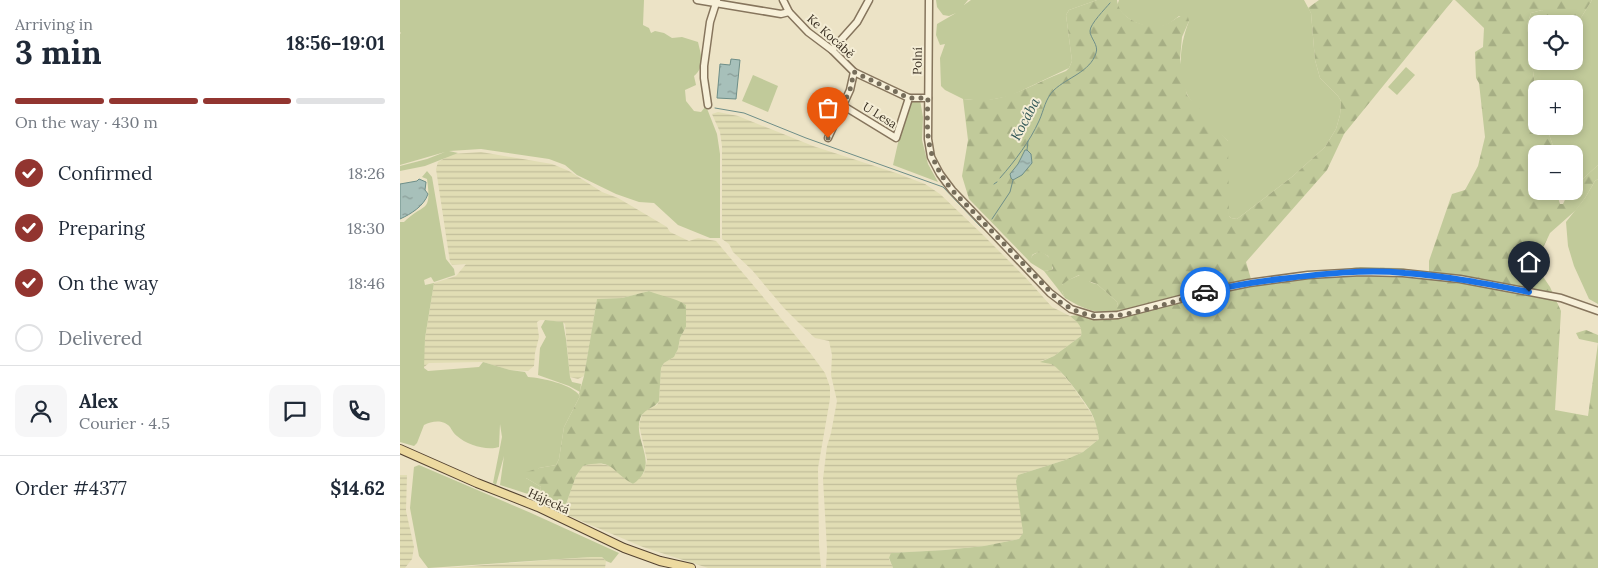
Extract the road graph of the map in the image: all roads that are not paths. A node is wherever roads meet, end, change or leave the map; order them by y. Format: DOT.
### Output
graph roads {
  1 [pos="697,0"];
  2 [pos="783,0"];
  3 [pos="869,0"];
  4 [pos="929,0"];
  5 [pos="716,2"];
  6 [pos="789,12"];
  7 [pos="832,50"];
  8 [pos="854,72"];
  9 [pos="909,98"];
  10 [pos="928,98"];
  11 [pos="708,105"];
  12 [pos="842,105"];
  13 [pos="828,138"];
  14 [pos="1598,311"];
  15 [pos="400,449"];
  16 [pos="690,568"];
  1 -- 5 [label="street"];
  2 -- 6 [label="street, Ke Kocábě"];
  3 -- 7 [label="street"];
  4 -- 10 [label="street, Polní"];
  5 -- 6 [label="street"];
  5 -- 11 [label="street"];
  6 -- 7 [label="street, Ke Kocábě"];
  7 -- 8 [label="street, Ke Kocábě"];
  8 -- 9 [label="street, Ke Kocábě"];
  8 -- 12 [label="street"];
  9 -- 10 [label="street, Ke Kocábě"];
  9 -- 12 [label="street, U Lesa"];
  10 -- 14 [label="street, Polní"];
  12 -- 13 [label="street"];
  15 -- 16 [label="main road, Hájecká"];
}
